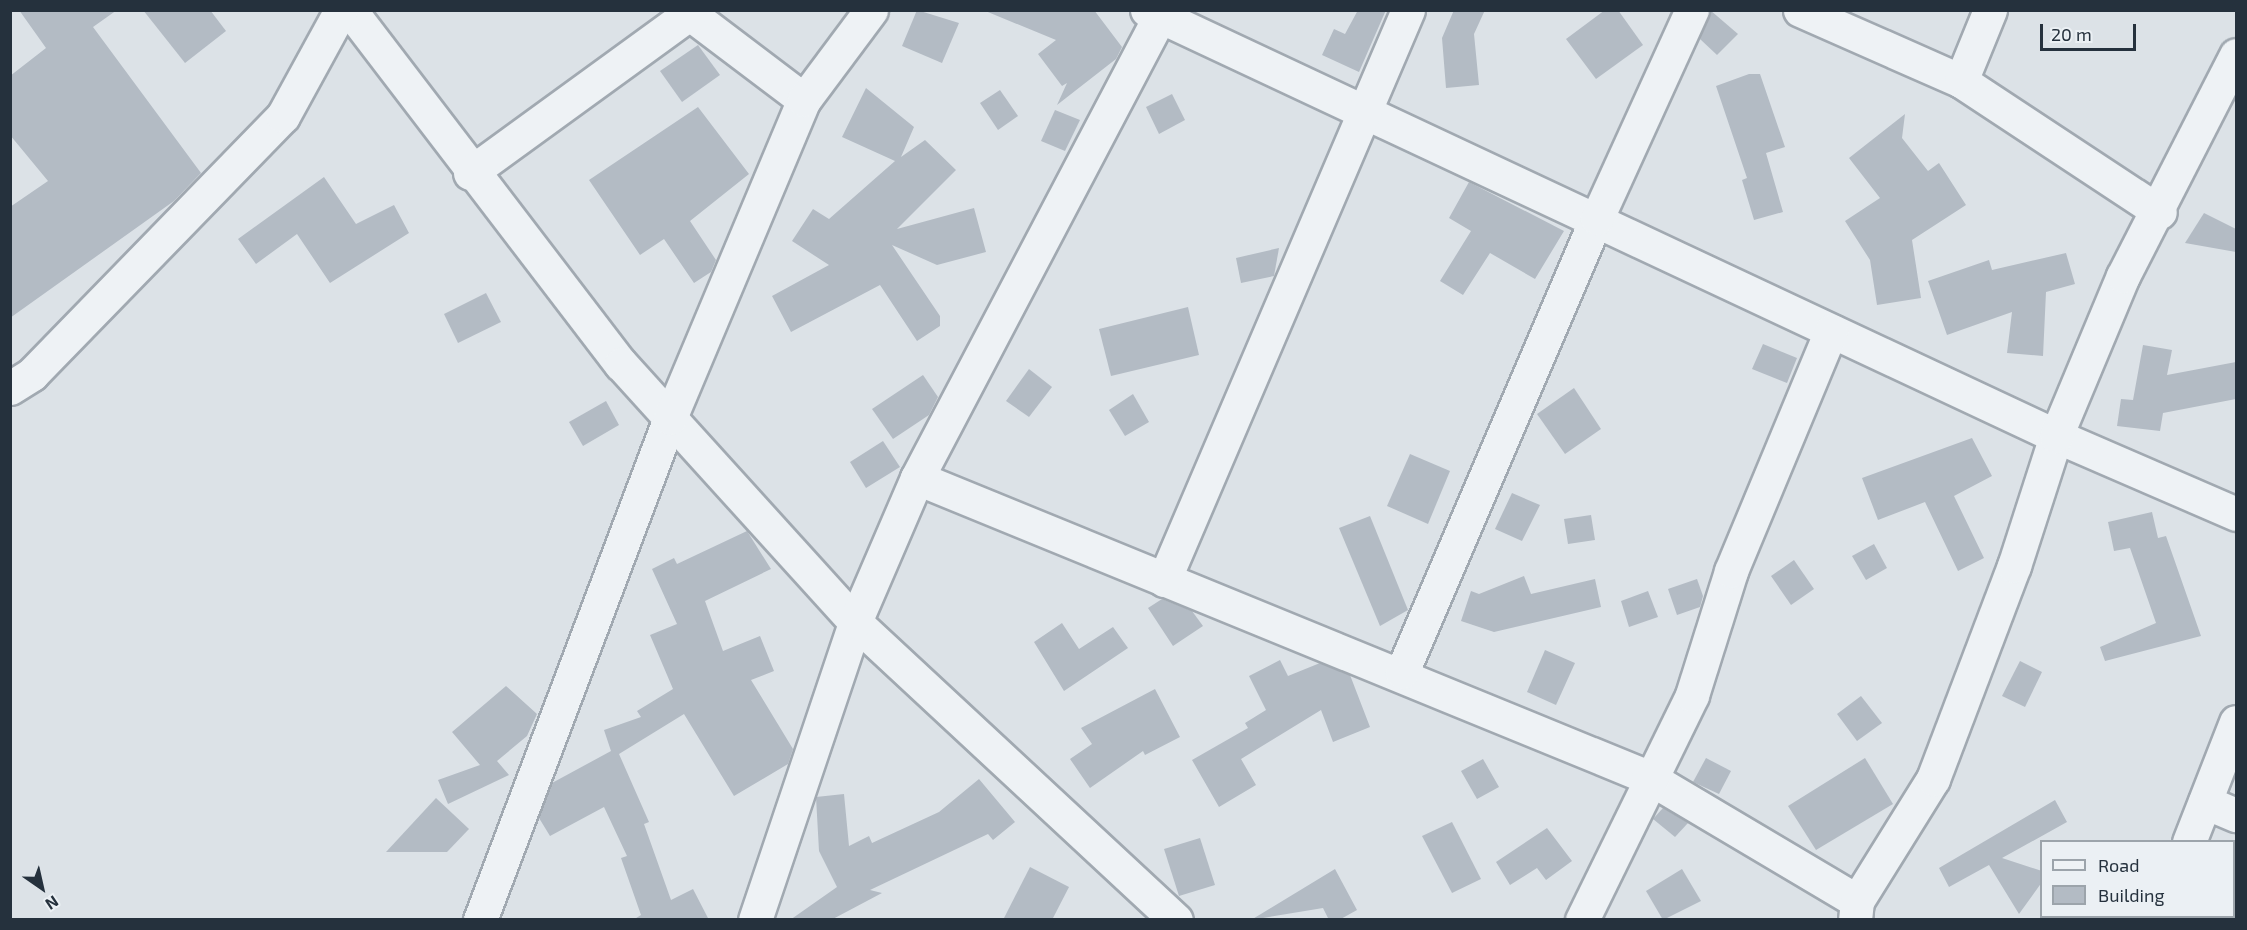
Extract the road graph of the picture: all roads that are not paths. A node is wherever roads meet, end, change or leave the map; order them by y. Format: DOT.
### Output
graph roads {
  1 [pos="341,10"];
  2 [pos="350,10"];
  3 [pos="871,10"];
  4 [pos="1408,10"];
  5 [pos="1692,10"];
  6 [pos="1800,10"];
  7 [pos="1990,10"];
  8 [pos="687,12"];
  9 [pos="1154,13"];
  10 [pos="2236,55"];
  11 [pos="1961,81"];
  12 [pos="804,100"];
  13 [pos="1362,108"];
  14 [pos="470,173"];
  15 [pos="2160,212"];
  16 [pos="1597,218"];
  17 [pos="1831,331"];
  18 [pos="10,388"];
  19 [pos="669,418"];
  20 [pos="2056,436"];
  21 [pos="916,477"];
  22 [pos="2236,514"];
  23 [pos="1164,580"];
  24 [pos="855,622"];
  25 [pos="1402,672"];
  26 [pos="2236,722"];
  27 [pos="1648,777"];
  28 [pos="2205,802"];
  29 [pos="2236,815"];
  30 [pos="2190,840"];
  31 [pos="1856,910"];
  32 [pos="480,920"];
  33 [pos="754,920"];
  34 [pos="1176,920"];
  35 [pos="1582,920"];
  1 -- 18 [label="street"];
  2 -- 14 [label="street"];
  3 -- 12 [label="street"];
  4 -- 13 [label="street"];
  5 -- 16 [label="street"];
  6 -- 11 [label="street"];
  7 -- 11 [label="street"];
  8 -- 12 [label="street"];
  8 -- 14 [label="street"];
  9 -- 13 [label="street"];
  9 -- 21 [label="street"];
  10 -- 15 [label="street"];
  11 -- 15 [label="street"];
  12 -- 19 [label="street"];
  13 -- 16 [label="street"];
  13 -- 23 [label="street"];
  14 -- 19 [label="street"];
  15 -- 20 [label="street"];
  16 -- 17 [label="street"];
  16 -- 25 [label="street"];
  17 -- 20 [label="street"];
  17 -- 27 [label="street"];
  19 -- 24 [label="street"];
  19 -- 32 [label="street"];
  20 -- 22 [label="street"];
  20 -- 31 [label="street"];
  21 -- 23 [label="street"];
  21 -- 24 [label="street"];
  23 -- 25 [label="street"];
  24 -- 33 [label="street"];
  24 -- 34 [label="street"];
  25 -- 27 [label="street"];
  26 -- 28 [label="street"];
  27 -- 31 [label="street"];
  27 -- 35 [label="street"];
  28 -- 29 [label="street"];
  28 -- 30 [label="street"];
}
